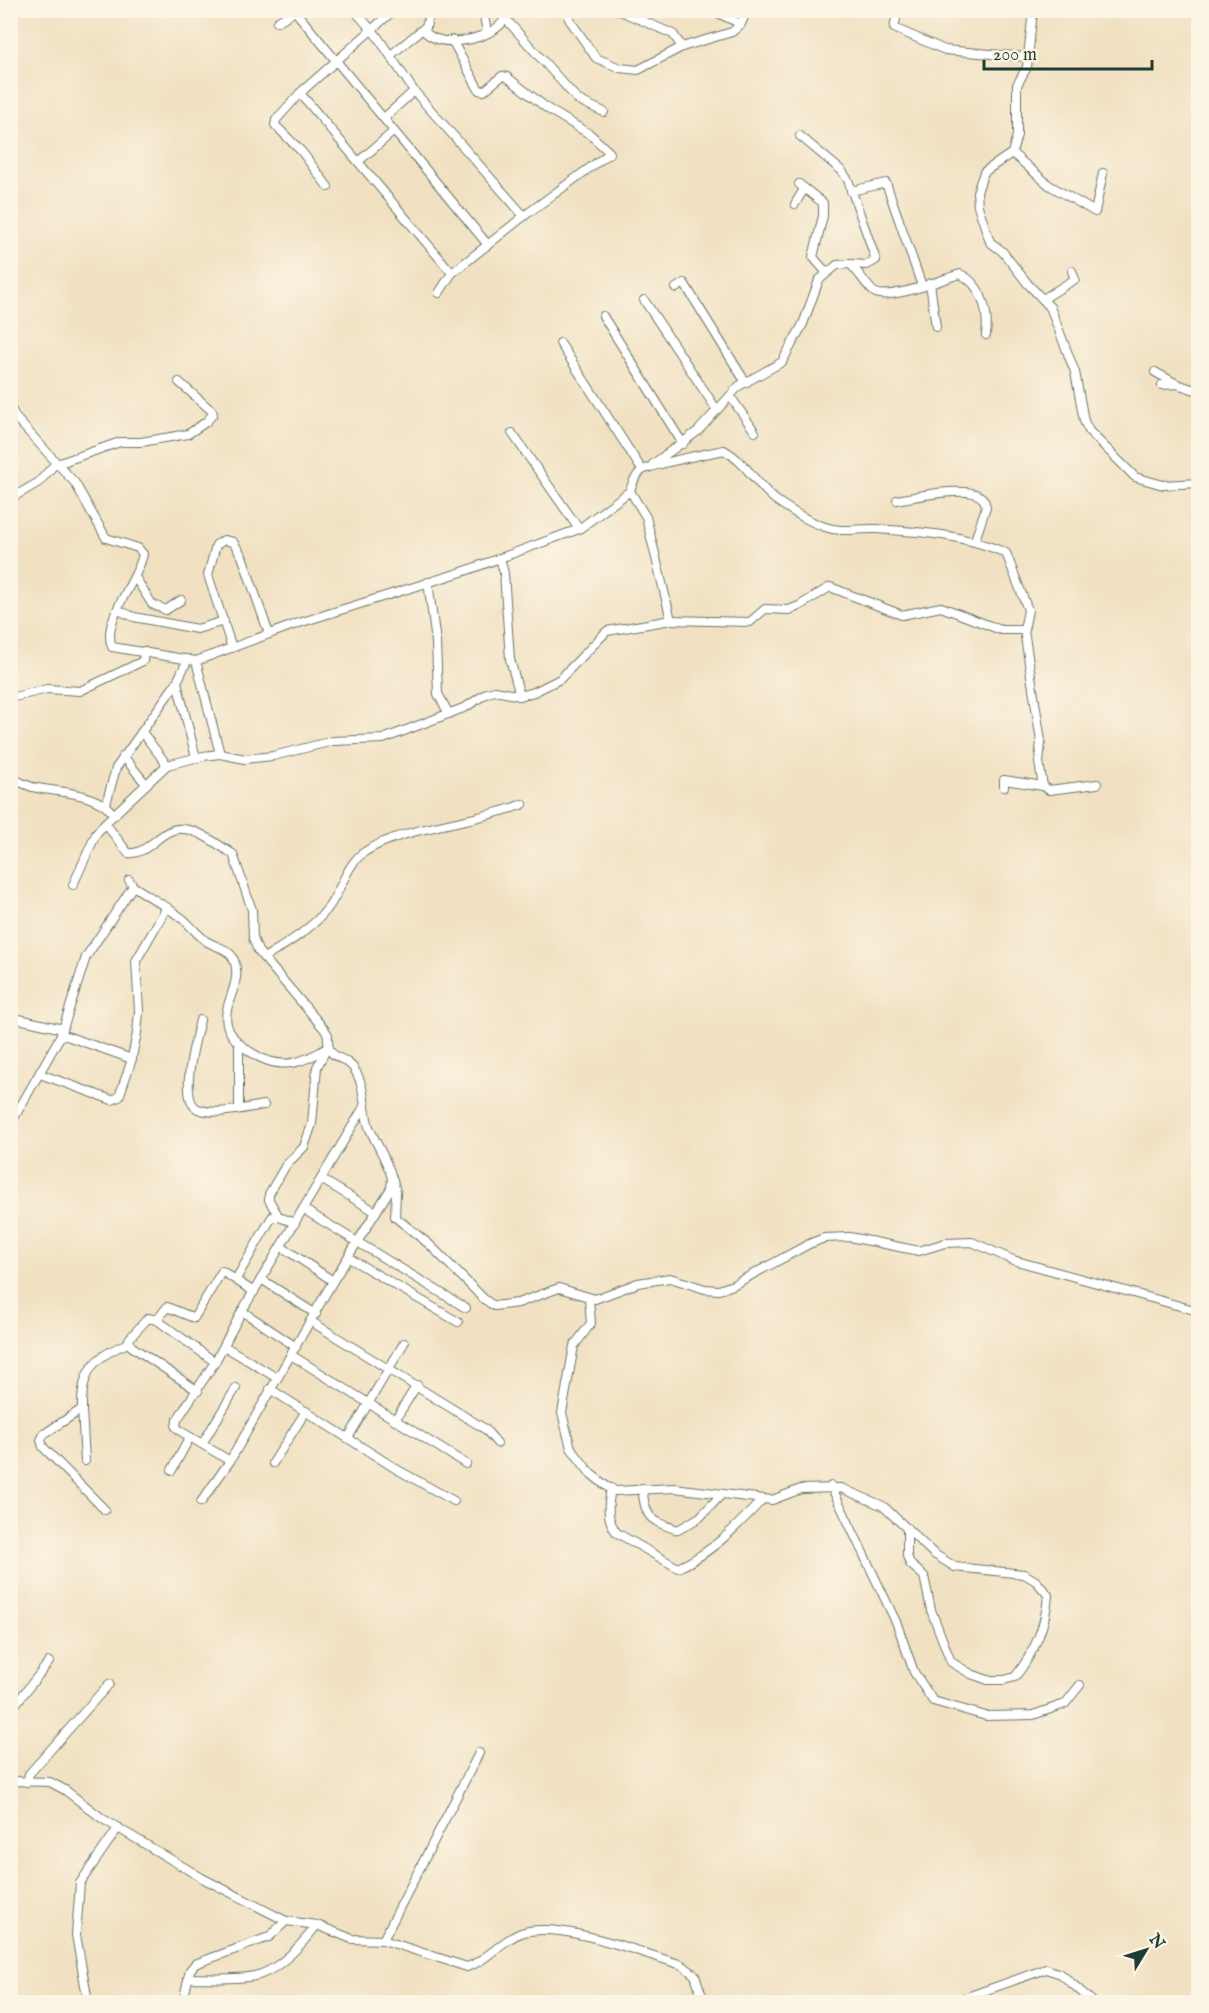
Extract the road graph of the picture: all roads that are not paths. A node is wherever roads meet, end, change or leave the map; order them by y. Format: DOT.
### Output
graph roads {
  1 [pos="354,10"];
  2 [pos="393,10"];
  3 [pos="430,10"];
  4 [pos="483,10"];
  5 [pos="512,10"];
  6 [pos="568,10"];
  7 [pos="618,10"];
  8 [pos="711,10"];
  9 [pos="747,10"];
  10 [pos="898,10"];
  11 [pos="296,11"];
  12 [pos="1031,11"];
  13 [pos="505,18"];
  14 [pos="277,22"];
  15 [pos="741,24"];
  16 [pos="425,27"];
  17 [pos="371,29"];
  18 [pos="487,33"];
  19 [pos="452,40"];
  20 [pos="682,47"];
  21 [pos="391,56"];
  22 [pos="1026,57"];
  23 [pos="336,60"];
  24 [pos="414,91"];
  25 [pos="300,93"];
  26 [pos="604,112"];
  27 [pos="384,118"];
  28 [pos="393,132"];
  29 [pos="800,136"];
  30 [pos="1012,153"];
  31 [pos="359,161"];
  32 [pos="1103,173"];
  33 [pos="328,187"];
  34 [pos="851,191"];
  35 [pos="795,204"];
  36 [pos="524,216"];
  37 [pos="488,245"];
  38 [pos="850,264"];
  39 [pos="1072,271"];
  40 [pos="826,272"];
  41 [pos="452,273"];
  42 [pos="926,284"];
  43 [pos="676,288"];
  44 [pos="440,293"];
  45 [pos="1043,299"];
  46 [pos="644,300"];
  47 [pos="603,316"];
  48 [pos="936,327"];
  49 [pos="986,335"];
  50 [pos="560,343"];
  51 [pos="1155,372"];
  52 [pos="179,382"];
  53 [pos="746,383"];
  54 [pos="1177,384"];
  55 [pos="1162,385"];
  56 [pos="1198,391"];
  57 [pos="730,396"];
  58 [pos="10,406"];
  59 [pos="717,410"];
  60 [pos="755,432"];
  61 [pos="512,433"];
  62 [pos="683,444"];
  63 [pos="59,464"];
  64 [pos="653,465"];
  65 [pos="642,470"];
  66 [pos="1198,483"];
  67 [pos="630,491"];
  68 [pos="10,499"];
  69 [pos="897,500"];
  70 [pos="579,529"];
  71 [pos="975,540"];
  72 [pos="500,558"];
  73 [pos="135,577"];
  74 [pos="428,582"];
  75 [pos="182,600"];
  76 [pos="118,610"];
  77 [pos="671,620"];
  78 [pos="224,621"];
  79 [pos="1024,630"];
  80 [pos="269,634"];
  81 [pos="232,648"];
  82 [pos="144,651"];
  83 [pos="192,660"];
  84 [pos="177,682"];
  85 [pos="520,696"];
  86 [pos="10,698"];
  87 [pos="449,714"];
  88 [pos="142,732"];
  89 [pos="220,754"];
  90 [pos="123,756"];
  91 [pos="196,758"];
  92 [pos="167,765"];
  93 [pos="10,777"];
  94 [pos="146,784"];
  95 [pos="1097,784"];
  96 [pos="1043,786"];
  97 [pos="1004,787"];
  98 [pos="106,804"];
  99 [pos="523,804"];
  100 [pos="115,815"];
  101 [pos="105,823"];
  102 [pos="74,885"];
  103 [pos="167,907"];
  104 [pos="264,958"];
  105 [pos="10,1017"];
  106 [pos="200,1020"];
  107 [pos="62,1031"];
  108 [pos="239,1046"];
  109 [pos="327,1048"];
  110 [pos="132,1059"];
  111 [pos="40,1074"];
  112 [pos="264,1105"];
  113 [pos="365,1105"];
  114 [pos="238,1108"];
  115 [pos="10,1125"];
  116 [pos="392,1178"];
  117 [pos="321,1179"];
  118 [pos="303,1209"];
  119 [pos="376,1212"];
  120 [pos="279,1217"];
  121 [pos="295,1223"];
  122 [pos="357,1242"];
  123 [pos="282,1247"];
  124 [pos="349,1258"];
  125 [pos="236,1279"];
  126 [pos="261,1279"];
  127 [pos="333,1281"];
  128 [pos="254,1292"];
  129 [pos="589,1299"];
  130 [pos="466,1308"];
  131 [pos="242,1311"];
  132 [pos="1198,1311"];
  133 [pos="316,1314"];
  134 [pos="157,1320"];
  135 [pos="312,1322"];
  136 [pos="458,1322"];
  137 [pos="128,1343"];
  138 [pos="404,1344"];
  139 [pos="224,1346"];
  140 [pos="296,1347"];
  141 [pos="291,1355"];
  142 [pos="215,1362"];
  143 [pos="388,1368"];
  144 [pos="277,1378"];
  145 [pos="417,1385"];
  146 [pos="236,1388"];
  147 [pos="270,1389"];
  148 [pos="198,1391"];
  149 [pos="368,1403"];
  150 [pos="82,1409"];
  151 [pos="306,1411"];
  152 [pos="395,1420"];
  153 [pos="190,1437"];
  154 [pos="348,1438"];
  155 [pos="497,1443"];
  156 [pos="201,1444"];
  157 [pos="85,1461"];
  158 [pos="230,1461"];
  159 [pos="273,1463"];
  160 [pos="466,1464"];
  161 [pos="172,1470"];
  162 [pos="831,1486"];
  163 [pos="611,1488"];
  164 [pos="642,1488"];
  165 [pos="722,1494"];
  166 [pos="763,1499"];
  167 [pos="454,1501"];
  168 [pos="201,1502"];
  169 [pos="105,1510"];
  170 [pos="907,1528"];
  171 [pos="49,1662"];
  172 [pos="109,1684"];
  173 [pos="1080,1685"];
  174 [pos="10,1711"];
  175 [pos="479,1753"];
  176 [pos="10,1781"];
  177 [pos="27,1782"];
  178 [pos="118,1828"];
  179 [pos="286,1921"];
  180 [pos="317,1926"];
  181 [pos="383,1940"];
  182 [pos="188,1978"];
  183 [pos="10,1995"];
  184 [pos="967,1997"];
  185 [pos="12,2002"];
  186 [pos="88,2002"];
  187 [pos="183,2002"];
  188 [pos="704,2002"];
  189 [pos="952,2002"];
  190 [pos="977,2002"];
  191 [pos="1092,2002"];
  1 -- 17 [label="street"];
  2 -- 17 [label="street"];
  3 -- 16 [label="street"];
  4 -- 18 [label="street"];
  5 -- 13 [label="street"];
  6 -- 20 [label="street"];
  7 -- 20 [label="street"];
  8 -- 15 [label="street"];
  9 -- 15 [label="street"];
  10 -- 22 [label="street"];
  11 -- 14 [label="street"];
  11 -- 23 [label="street"];
  12 -- 22 [label="street"];
  13 -- 18 [label="street"];
  13 -- 26 [label="street"];
  15 -- 20 [label="street"];
  16 -- 19 [label="street"];
  16 -- 21 [label="street"];
  17 -- 21 [label="street"];
  17 -- 23 [label="street"];
  18 -- 19 [label="street"];
  19 -- 36 [label="street"];
  21 -- 24 [label="street"];
  22 -- 30 [label="street"];
  23 -- 25 [label="street"];
  23 -- 27 [label="street"];
  24 -- 27 [label="street"];
  24 -- 36 [label="street"];
  25 -- 31 [label="street"];
  25 -- 33 [label="street"];
  27 -- 28 [label="street"];
  28 -- 31 [label="street"];
  28 -- 37 [label="street"];
  29 -- 34 [label="street"];
  30 -- 32 [label="street"];
  30 -- 45 [label="street"];
  31 -- 41 [label="street"];
  34 -- 38 [label="street"];
  34 -- 42 [label="street"];
  35 -- 40 [label="street"];
  36 -- 37 [label="street"];
  37 -- 41 [label="street"];
  38 -- 40 [label="street"];
  38 -- 42 [label="street"];
  39 -- 45 [label="street"];
  40 -- 53 [label="street"];
  41 -- 44 [label="street"];
  42 -- 48 [label="street"];
  42 -- 49 [label="street"];
  43 -- 53 [label="street"];
  45 -- 66 [label="street"];
  46 -- 59 [label="street"];
  47 -- 62 [label="street"];
  50 -- 65 [label="street"];
  51 -- 54 [label="street"];
  52 -- 63 [label="street"];
  53 -- 57 [label="street"];
  54 -- 55 [label="street"];
  54 -- 56 [label="street"];
  57 -- 59 [label="street"];
  57 -- 60 [label="street"];
  58 -- 63 [label="street"];
  59 -- 62 [label="street"];
  61 -- 70 [label="street"];
  62 -- 64 [label="street"];
  63 -- 68 [label="street"];
  63 -- 73 [label="street"];
  64 -- 65 [label="street"];
  64 -- 71 [label="street"];
  65 -- 67 [label="street"];
  67 -- 70 [label="street"];
  67 -- 77 [label="street"];
  69 -- 71 [label="street"];
  70 -- 72 [label="street"];
  71 -- 79 [label="street"];
  72 -- 74 [label="street"];
  72 -- 85 [label="street"];
  73 -- 75 [label="street"];
  73 -- 76 [label="street"];
  74 -- 80 [label="street"];
  74 -- 87 [label="street"];
  76 -- 78 [label="street"];
  76 -- 82 [label="street"];
  77 -- 79 [label="street"];
  77 -- 85 [label="street"];
  78 -- 80 [label="street"];
  78 -- 81 [label="street"];
  79 -- 96 [label="street"];
  80 -- 81 [label="street"];
  81 -- 83 [label="street"];
  82 -- 83 [label="street"];
  82 -- 86 [label="street"];
  83 -- 84 [label="street"];
  83 -- 89 [label="street"];
  84 -- 88 [label="street"];
  84 -- 91 [label="street"];
  85 -- 87 [label="street"];
  87 -- 89 [label="street"];
  88 -- 90 [label="street"];
  88 -- 92 [label="street"];
  89 -- 91 [label="street"];
  90 -- 94 [label="street"];
  90 -- 98 [label="street"];
  91 -- 92 [label="street"];
  92 -- 94 [label="street"];
  93 -- 98 [label="street"];
  94 -- 100 [label="street"];
  95 -- 96 [label="street"];
  96 -- 97 [label="street"];
  98 -- 100 [label="street"];
  99 -- 104 [label="street"];
  100 -- 101 [label="street"];
  101 -- 102 [label="street"];
  101 -- 104 [label="street"];
  103 -- 107 [label="street"];
  103 -- 108 [label="street"];
  103 -- 110 [label="street"];
  104 -- 109 [label="street"];
  105 -- 107 [label="street"];
  106 -- 114 [label="street"];
  107 -- 110 [label="street"];
  107 -- 111 [label="street"];
  108 -- 109 [label="street"];
  108 -- 114 [label="street"];
  109 -- 113 [label="street"];
  109 -- 120 [label="street"];
  110 -- 111 [label="street"];
  111 -- 115 [label="street"];
  112 -- 114 [label="street"];
  113 -- 116 [label="street"];
  113 -- 117 [label="street"];
  116 -- 119 [label="street"];
  116 -- 129 [label="street"];
  117 -- 118 [label="street"];
  117 -- 119 [label="street"];
  118 -- 121 [label="street"];
  118 -- 122 [label="street"];
  119 -- 122 [label="street"];
  120 -- 121 [label="street"];
  120 -- 125 [label="street"];
  121 -- 123 [label="street"];
  122 -- 124 [label="street"];
  122 -- 130 [label="street"];
  123 -- 126 [label="street"];
  123 -- 127 [label="street"];
  124 -- 127 [label="street"];
  124 -- 136 [label="street"];
  125 -- 128 [label="street"];
  125 -- 134 [label="street"];
  126 -- 128 [label="street"];
  126 -- 133 [label="street"];
  127 -- 133 [label="street"];
  128 -- 131 [label="street"];
  129 -- 132 [label="street"];
  129 -- 163 [label="street"];
  131 -- 139 [label="street"];
  131 -- 140 [label="street"];
  133 -- 135 [label="street"];
  134 -- 137 [label="street"];
  134 -- 142 [label="street"];
  135 -- 140 [label="street"];
  135 -- 143 [label="street"];
  137 -- 148 [label="street"];
  137 -- 150 [label="street"];
  138 -- 143 [label="street"];
  139 -- 142 [label="street"];
  139 -- 144 [label="street"];
  140 -- 141 [label="street"];
  141 -- 144 [label="street"];
  141 -- 149 [label="street"];
  142 -- 148 [label="street"];
  143 -- 145 [label="street"];
  143 -- 149 [label="street"];
  144 -- 147 [label="street"];
  145 -- 152 [label="street"];
  145 -- 155 [label="street"];
  146 -- 156 [label="street"];
  147 -- 151 [label="street"];
  147 -- 158 [label="street"];
  148 -- 153 [label="street"];
  149 -- 152 [label="street"];
  149 -- 154 [label="street"];
  150 -- 157 [label="street"];
  150 -- 169 [label="street"];
  151 -- 154 [label="street"];
  151 -- 159 [label="street"];
  152 -- 160 [label="street"];
  153 -- 156 [label="street"];
  153 -- 161 [label="street"];
  154 -- 167 [label="street"];
  156 -- 158 [label="street"];
  158 -- 168 [label="street"];
  162 -- 166 [label="street"];
  162 -- 170 [label="street"];
  162 -- 173 [label="street"];
  163 -- 164 [label="street"];
  163 -- 166 [label="street"];
  164 -- 165 [label="street"];
  164 -- 165 [label="street"];
  165 -- 166 [label="street"];
  170 -- 170 [label="street"];
  171 -- 174 [label="street"];
  172 -- 177 [label="street"];
  175 -- 181 [label="street"];
  176 -- 177 [label="street"];
  177 -- 178 [label="street"];
  178 -- 179 [label="street"];
  178 -- 186 [label="street"];
  179 -- 180 [label="street"];
  179 -- 182 [label="street"];
  180 -- 181 [label="street"];
  180 -- 182 [label="street"];
  181 -- 188 [label="street"];
  182 -- 187 [label="street"];
  183 -- 185 [label="street"];
  184 -- 189 [label="street"];
  184 -- 190 [label="street"];
  184 -- 191 [label="street"];
}
